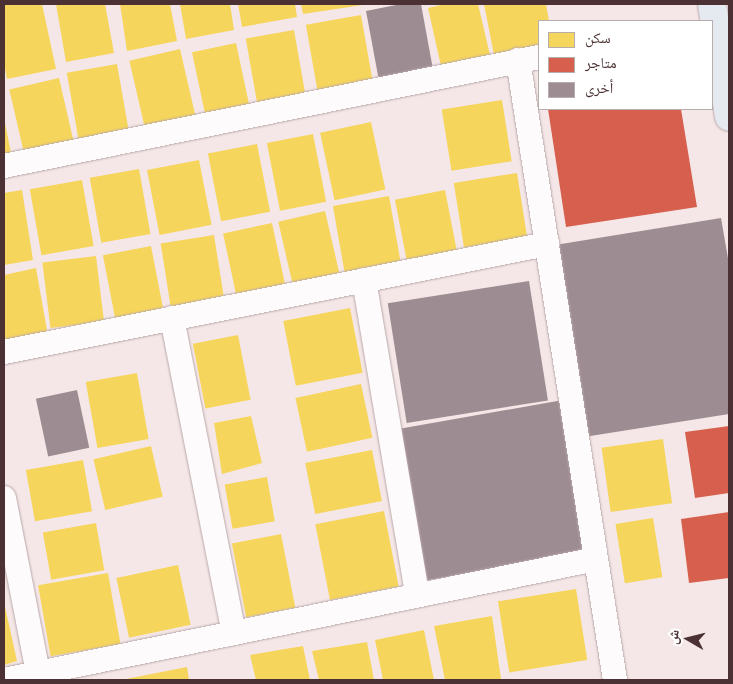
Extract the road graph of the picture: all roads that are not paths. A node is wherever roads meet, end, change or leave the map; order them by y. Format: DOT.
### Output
graph roads {
  1 [pos="713,19"];
  2 [pos="529,58"];
  3 [pos="729,117"];
  4 [pos="4,166"];
  5 [pos="547,244"];
  6 [pos="364,280"];
  7 [pos="172,318"];
  8 [pos="4,352"];
  9 [pos="4,498"];
  10 [pos="596,559"];
  11 [pos="417,595"];
  12 [pos="234,633"];
  13 [pos="38,673"];
  14 [pos="4,680"];
  15 [pos="615,680"];
  1 -- 3 [label="main road"];
  2 -- 4 [label="street"];
  2 -- 5 [label="street"];
  5 -- 6 [label="street"];
  5 -- 10 [label="street"];
  6 -- 7 [label="street"];
  6 -- 11 [label="street"];
  7 -- 8 [label="street"];
  7 -- 12 [label="street"];
  9 -- 13 [label="street"];
  10 -- 11 [label="street"];
  10 -- 15 [label="street"];
  11 -- 12 [label="street"];
  12 -- 13 [label="street"];
  13 -- 14 [label="street"];
}
